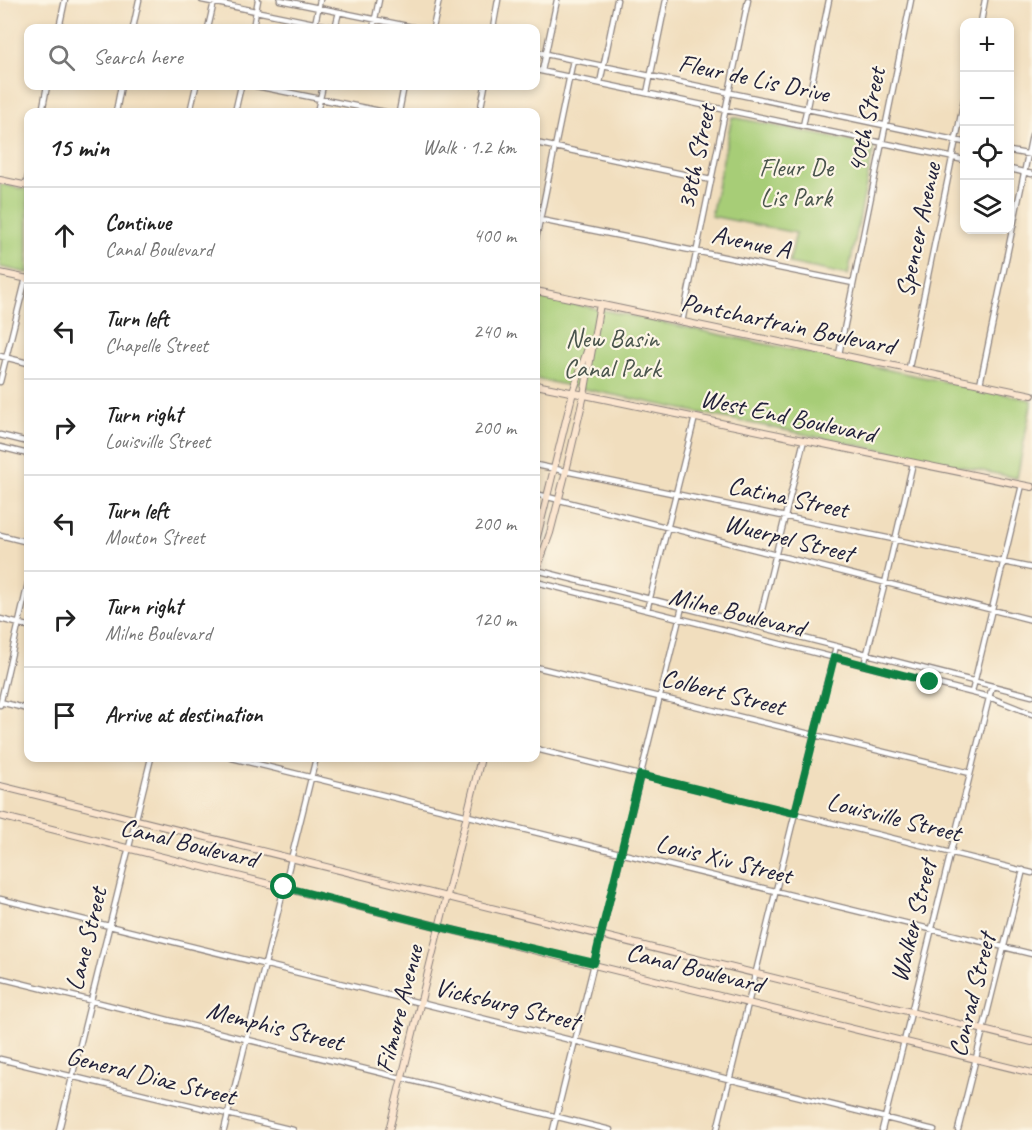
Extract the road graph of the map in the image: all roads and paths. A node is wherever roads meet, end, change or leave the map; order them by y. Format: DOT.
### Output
graph roads {
  1 [pos="65,0"];
  2 [pos="139,0"];
  3 [pos="202,0"];
  4 [pos="258,0"];
  5 [pos="280,0"];
  6 [pos="320,0"];
  7 [pos="379,0"];
  8 [pos="439,0"];
  9 [pos="498,0"];
  10 [pos="557,0"];
  11 [pos="617,0"];
  12 [pos="666,0"];
  13 [pos="748,0"];
  14 [pos="830,0"];
  15 [pos="912,0"];
  16 [pos="985,0"];
  17 [pos="214,1"];
  18 [pos="319,8"];
  19 [pos="256,11"];
  20 [pos="339,12"];
  21 [pos="982,18"];
  22 [pos="375,20"];
  23 [pos="60,24"];
  24 [pos="134,24"];
  25 [pos="209,24"];
  26 [pos="254,24"];
  27 [pos="315,24"];
  28 [pos="337,24"];
  29 [pos="374,24"];
  30 [pos="396,24"];
  31 [pos="434,24"];
  32 [pos="494,24"];
  33 [pos="540,53"];
  34 [pos="546,54"];
  35 [pos="573,60"];
  36 [pos="604,66"];
  37 [pos="542,71"];
  38 [pos="650,76"];
  39 [pos="568,77"];
  40 [pos="600,83"];
  41 [pos="46,90"];
  42 [pos="120,90"];
  43 [pos="195,90"];
  44 [pos="240,90"];
  45 [pos="276,90"];
  46 [pos="321,90"];
  47 [pos="403,90"];
  48 [pos="484,90"];
  49 [pos="647,93"];
  50 [pos="730,93"];
  51 [pos="320,99"];
  52 [pos="43,108"];
  53 [pos="117,108"];
  54 [pos="191,108"];
  55 [pos="237,108"];
  56 [pos="317,108"];
  57 [pos="365,108"];
  58 [pos="400,108"];
  59 [pos="481,108"];
  60 [pos="807,109"];
  61 [pos="726,110"];
  62 [pos="960,120"];
  63 [pos="885,125"];
  64 [pos="803,126"];
  65 [pos="1032,135"];
  66 [pos="956,140"];
  67 [pos="960,141"];
  68 [pos="882,142"];
  69 [pos="540,144"];
  70 [pos="554,147"];
  71 [pos="1014,152"];
  72 [pos="1030,155"];
  73 [pos="953,157"];
  74 [pos="960,159"];
  75 [pos="1014,170"];
  76 [pos="1024,172"];
  77 [pos="1032,174"];
  78 [pos="0,180"];
  79 [pos="711,180"];
  80 [pos="24,185"];
  81 [pos="540,210"];
  82 [pos="540,219"];
  83 [pos="697,251"];
  84 [pos="0,273"];
  85 [pos="24,278"];
  86 [pos="853,283"];
  87 [pos="24,289"];
  88 [pos="540,292"];
  89 [pos="600,304"];
  90 [pos="682,322"];
  91 [pos="594,332"];
  92 [pos="839,354"];
  93 [pos="3,357"];
  94 [pos="24,362"];
  95 [pos="909,369"];
  96 [pos="0,381"];
  97 [pos="980,384"];
  98 [pos="540,386"];
  99 [pos="573,392"];
  100 [pos="584,395"];
  101 [pos="1032,395"];
  102 [pos="695,417"];
  103 [pos="0,435"];
  104 [pos="804,440"];
  105 [pos="24,441"];
  106 [pos="0,447"];
  107 [pos="24,453"];
  108 [pos="913,463"];
  109 [pos="540,466"];
  110 [pos="554,469"];
  111 [pos="566,471"];
  112 [pos="1022,485"];
  113 [pos="1032,487"];
  114 [pos="676,494"];
  115 [pos="540,495"];
  116 [pos="548,498"];
  117 [pos="559,500"];
  118 [pos="786,517"];
  119 [pos="540,527"];
  120 [pos="668,527"];
  121 [pos="0,535"];
  122 [pos="24,541"];
  123 [pos="895,541"];
  124 [pos="776,554"];
  125 [pos="540,561"];
  126 [pos="1004,562"];
  127 [pos="1032,568"];
  128 [pos="540,572"];
  129 [pos="540,583"];
  130 [pos="885,583"];
  131 [pos="649,599"];
  132 [pos="24,600"];
  133 [pos="682,607"];
  134 [pos="647,610"];
  135 [pos="992,610"];
  136 [pos="679,618"];
  137 [pos="0,619"];
  138 [pos="1032,620"];
  139 [pos="18,624"];
  140 [pos="24,625"];
  141 [pos="758,626"];
  142 [pos="836,646"];
  143 [pos="867,654"];
  144 [pos="834,657"];
  145 [pos="864,665"];
  146 [pos="540,668"];
  147 [pos="975,681"];
  148 [pos="992,686"];
  149 [pos="972,692"];
  150 [pos="1032,696"];
  151 [pos="660,697"];
  152 [pos="989,697"];
  153 [pos="0,703"];
  154 [pos="24,707"];
  155 [pos="1032,714"];
  156 [pos="815,734"];
  157 [pos="540,750"];
  158 [pos="150,762"];
  159 [pos="249,762"];
  160 [pos="315,762"];
  161 [pos="480,762"];
  162 [pos="970,773"];
  163 [pos="640,775"];
  164 [pos="311,777"];
  165 [pos="0,786"];
  166 [pos="795,813"];
  167 [pos="0,816"];
  168 [pos="467,816"];
  169 [pos="136,820"];
  170 [pos="129,848"];
  171 [pos="950,852"];
  172 [pos="621,853"];
  173 [pos="291,858"];
  174 [pos="1023,870"];
  175 [pos="1032,873"];
  176 [pos="284,887"];
  177 [pos="776,892"];
  178 [pos="447,897"];
  179 [pos="0,898"];
  180 [pos="110,925"];
  181 [pos="440,927"];
  182 [pos="931,930"];
  183 [pos="601,936"];
  184 [pos="1004,947"];
  185 [pos="1032,954"];
  186 [pos="594,963"];
  187 [pos="265,964"];
  188 [pos="756,974"];
  189 [pos="0,978"];
  190 [pos="91,1000"];
  191 [pos="421,1002"];
  192 [pos="749,1002"];
  193 [pos="911,1012"];
  194 [pos="983,1031"];
  195 [pos="246,1038"];
  196 [pos="904,1040"];
  197 [pos="575,1042"];
  198 [pos="1032,1042"];
  199 [pos="977,1058"];
  200 [pos="0,1059"];
  201 [pos="1032,1072"];
  202 [pos="72,1076"];
  203 [pos="402,1079"];
  204 [pos="730,1080"];
  205 [pos="228,1114"];
  206 [pos="556,1117"];
  207 [pos="885,1118"];
  208 [pos="59,1130"];
  209 [pos="224,1130"];
  210 [pos="293,1130"];
  211 [pos="389,1130"];
  212 [pos="553,1130"];
  213 [pos="610,1130"];
  214 [pos="717,1130"];
  215 [pos="882,1130"];
  216 [pos="934,1130"];
  217 [pos="958,1130"];
  1 -- 23 [label="street"];
  2 -- 24 [label="street"];
  3 -- 17 [label="street"];
  4 -- 19 [label="street"];
  5 -- 18 [label="street"];
  6 -- 18 [label="street"];
  7 -- 22 [label="street"];
  8 -- 31 [label="street"];
  9 -- 32 [label="street"];
  10 -- 34 [label="street"];
  11 -- 36 [label="street"];
  12 -- 38 [label="street"];
  13 -- 50 [label="street, 38th Street"];
  14 -- 60 [label="street"];
  15 -- 63 [label="street, 40th Street"];
  16 -- 21 [label="street"];
  17 -- 19 [label="street"];
  17 -- 25 [label="street"];
  18 -- 20 [label="street"];
  18 -- 27 [label="street"];
  19 -- 26 [label="street"];
  19 -- 27 [label="street"];
  20 -- 22 [label="street"];
  20 -- 28 [label="street"];
  22 -- 29 [label="street"];
  22 -- 30 [label="street"];
  33 -- 34 [label="street, Fleur de Lis Drive"];
  34 -- 35 [label="street, Fleur de Lis Drive"];
  34 -- 37 [label="street"];
  35 -- 36 [label="street, Fleur de Lis Drive"];
  35 -- 39 [label="street"];
  36 -- 38 [label="street, Fleur de Lis Drive"];
  36 -- 40 [label="street"];
  37 -- 39 [label="street, Fleur de Lis Drive"];
  38 -- 49 [label="street"];
  38 -- 50 [label="street, Fleur de Lis Drive"];
  39 -- 40 [label="street, Fleur de Lis Drive"];
  39 -- 70 [label="street"];
  40 -- 49 [label="street, Fleur de Lis Drive"];
  41 -- 52 [label="street"];
  42 -- 53 [label="street"];
  43 -- 54 [label="street"];
  44 -- 55 [label="street"];
  45 -- 51 [label="street"];
  46 -- 51 [label="street"];
  47 -- 58 [label="street"];
  48 -- 59 [label="street"];
  49 -- 61 [label="street, Fleur de Lis Drive"];
  50 -- 60 [label="street, Fleur de Lis Drive"];
  50 -- 61 [label="street, 38th Street"];
  51 -- 56 [label="street"];
  51 -- 57 [label="street"];
  60 -- 63 [label="street, Fleur de Lis Drive"];
  60 -- 64 [label="street"];
  61 -- 64 [label="street, Fleur de Lis Drive"];
  61 -- 79 [label="street, 38th Street"];
  62 -- 66 [label="street, Spencer Avenue"];
  63 -- 66 [label="street, Fleur de Lis Drive"];
  63 -- 68 [label="street, 40th Street"];
  64 -- 68 [label="street, Fleur de Lis Drive"];
  65 -- 72 [label="street"];
  66 -- 67 [label="street, Fleur de Lis Drive"];
  66 -- 73 [label="street, Spencer Avenue"];
  68 -- 73 [label="street, Fleur de Lis Drive"];
  68 -- 86 [label="street, 40th Street"];
  69 -- 70 [label="street"];
  70 -- 79 [label="street"];
  70 -- 81 [label="street"];
  71 -- 72 [label="street"];
  72 -- 76 [label="street"];
  73 -- 74 [label="street, Fleur de Lis Drive"];
  73 -- 95 [label="street, Spencer Avenue"];
  75 -- 76 [label="street"];
  76 -- 77 [label="street"];
  76 -- 97 [label="street"];
  78 -- 80 [label="main road"];
  79 -- 83 [label="street, 38th Street"];
  82 -- 83 [label="street, Avenue A"];
  83 -- 86 [label="street, Avenue A"];
  83 -- 90 [label="street, 38th Street"];
  84 -- 85 [label="main road"];
  86 -- 92 [label="street, 40th Street"];
  87 -- 93 [label="street"];
  88 -- 89 [label="main road, Pontchartrain Boulevard"];
  89 -- 90 [label="main road, Pontchartrain Boulevard"];
  89 -- 91 [label="main road"];
  90 -- 92 [label="main road, Pontchartrain Boulevard"];
  91 -- 99 [label="main road"];
  91 -- 100 [label="main road"];
  92 -- 95 [label="main road, Pontchartrain Boulevard"];
  93 -- 94 [label="street"];
  93 -- 96 [label="street"];
  95 -- 97 [label="main road, Pontchartrain Boulevard"];
  97 -- 101 [label="main road, Pontchartrain Boulevard"];
  98 -- 99 [label="main road, West End Boulevard"];
  99 -- 100 [label="main road, West End Boulevard"];
  99 -- 110 [label="main road"];
  100 -- 102 [label="main road, West End Boulevard"];
  100 -- 111 [label="main road"];
  102 -- 104 [label="main road, West End Boulevard"];
  102 -- 114 [label="street"];
  103 -- 105 [label="street"];
  104 -- 108 [label="main road, West End Boulevard"];
  104 -- 118 [label="street"];
  106 -- 107 [label="street"];
  108 -- 112 [label="main road, West End Boulevard"];
  108 -- 123 [label="street"];
  109 -- 110 [label="street, Catina Street"];
  110 -- 111 [label="street, Catina Street"];
  110 -- 116 [label="main road"];
  111 -- 114 [label="street, Catina Street"];
  111 -- 117 [label="main road"];
  112 -- 113 [label="main road, West End Boulevard"];
  112 -- 126 [label="street"];
  114 -- 118 [label="street, Catina Street"];
  114 -- 120 [label="street"];
  115 -- 116 [label="street, Wuerpel Street"];
  116 -- 117 [label="street, Wuerpel Street"];
  116 -- 119 [label="main road"];
  117 -- 120 [label="street, Wuerpel Street"];
  117 -- 125 [label="main road"];
  118 -- 123 [label="street, Catina Street"];
  118 -- 124 [label="street"];
  120 -- 124 [label="street, Wuerpel Street"];
  120 -- 131 [label="street"];
  121 -- 122 [label="street"];
  123 -- 126 [label="street, Catina Street"];
  123 -- 130 [label="street"];
  124 -- 130 [label="street, Wuerpel Street"];
  124 -- 141 [label="street"];
  126 -- 127 [label="street, Catina Street"];
  126 -- 135 [label="street"];
  128 -- 131 [label="street, Milne Boulevard"];
  129 -- 134 [label="street, Milne Boulevard"];
  130 -- 135 [label="street, Wuerpel Street"];
  130 -- 143 [label="street"];
  131 -- 133 [label="street, Milne Boulevard"];
  131 -- 134 [label="street"];
  132 -- 139 [label="street"];
  133 -- 136 [label="street"];
  133 -- 141 [label="street, Milne Boulevard"];
  134 -- 136 [label="street, Milne Boulevard"];
  135 -- 138 [label="street, Wuerpel Street"];
  135 -- 147 [label="street"];
  136 -- 144 [label="street, Milne Boulevard"];
  136 -- 151 [label="street"];
  137 -- 139 [label="street"];
  139 -- 140 [label="street"];
  139 -- 153 [label="street"];
  141 -- 142 [label="street, Milne Boulevard"];
  142 -- 143 [label="street, Milne Boulevard"];
  142 -- 144 [label="street"];
  143 -- 145 [label="street"];
  143 -- 147 [label="street, Milne Boulevard"];
  144 -- 145 [label="street, Milne Boulevard"];
  144 -- 156 [label="street"];
  145 -- 149 [label="street, Milne Boulevard"];
  146 -- 151 [label="street, Colbert Street"];
  147 -- 148 [label="street, Milne Boulevard"];
  147 -- 149 [label="street"];
  148 -- 150 [label="street, Milne Boulevard"];
  148 -- 152 [label="street, Walker Street"];
  149 -- 152 [label="street, Milne Boulevard"];
  151 -- 156 [label="street, Colbert Street"];
  151 -- 163 [label="street"];
  152 -- 155 [label="street, Milne Boulevard"];
  152 -- 162 [label="street, Walker Street"];
  153 -- 154 [label="street"];
  156 -- 162 [label="street, Colbert Street"];
  156 -- 166 [label="street"];
  157 -- 163 [label="street, Louisville Street"];
  158 -- 169 [label="street, Lane Street"];
  159 -- 164 [label="street, Louis Xiv Street"];
  160 -- 164 [label="street"];
  161 -- 168 [label="main road, Filmore Avenue"];
  162 -- 171 [label="street, Walker Street"];
  163 -- 166 [label="street, Louisville Street"];
  163 -- 172 [label="street"];
  164 -- 168 [label="street, Louis Xiv Street"];
  164 -- 173 [label="street"];
  165 -- 169 [label="main road, Canal Boulevard"];
  166 -- 171 [label="street, Louisville Street"];
  166 -- 177 [label="street"];
  167 -- 170 [label="main road, Canal Boulevard"];
  168 -- 172 [label="street, Louis Xiv Street"];
  168 -- 178 [label="main road, Filmore Avenue"];
  169 -- 170 [label="street, Lane Street"];
  169 -- 173 [label="main road, Canal Boulevard"];
  170 -- 176 [label="main road, Canal Boulevard"];
  170 -- 180 [label="street, Lane Street"];
  171 -- 174 [label="street, Louisville Street"];
  171 -- 182 [label="street, Walker Street"];
  172 -- 177 [label="street, Louis Xiv Street"];
  172 -- 183 [label="street"];
  173 -- 176 [label="street"];
  173 -- 178 [label="main road, Canal Boulevard"];
  174 -- 175 [label="street, Louisville Street"];
  174 -- 184 [label="street, Conrad Street"];
  176 -- 181 [label="main road, Canal Boulevard"];
  176 -- 187 [label="street"];
  177 -- 182 [label="street, Louis Xiv Street"];
  177 -- 188 [label="street"];
  178 -- 181 [label="main road, Filmore Avenue"];
  178 -- 183 [label="main road, Canal Boulevard"];
  179 -- 180 [label="street, Vicksburg Street"];
  180 -- 187 [label="street, Vicksburg Street"];
  180 -- 190 [label="street, Lane Street"];
  181 -- 186 [label="main road, Canal Boulevard"];
  181 -- 191 [label="main road, Filmore Avenue"];
  182 -- 184 [label="street, Louis Xiv Street"];
  182 -- 193 [label="street, Walker Street"];
  183 -- 186 [label="street"];
  183 -- 188 [label="main road, Canal Boulevard"];
  184 -- 185 [label="street, Louis Xiv Street"];
  184 -- 194 [label="street, Conrad Street"];
  186 -- 192 [label="main road, Canal Boulevard"];
  186 -- 197 [label="street"];
  187 -- 191 [label="street, Vicksburg Street"];
  187 -- 195 [label="street"];
  188 -- 192 [label="street"];
  188 -- 193 [label="main road, Canal Boulevard"];
  189 -- 190 [label="street, Memphis Street"];
  190 -- 195 [label="street, Memphis Street"];
  190 -- 202 [label="street, Lane Street"];
  191 -- 197 [label="street, Vicksburg Street"];
  191 -- 203 [label="main road, Filmore Avenue"];
  192 -- 196 [label="main road, Canal Boulevard"];
  192 -- 204 [label="street"];
  193 -- 194 [label="main road, Canal Boulevard"];
  193 -- 196 [label="street, Walker Street"];
  194 -- 198 [label="main road, Canal Boulevard"];
  194 -- 199 [label="street, Conrad Street"];
  195 -- 203 [label="street, Memphis Street"];
  195 -- 205 [label="street"];
  196 -- 199 [label="main road, Canal Boulevard"];
  196 -- 207 [label="street, Walker Street"];
  197 -- 204 [label="street, Vicksburg Street"];
  197 -- 206 [label="street"];
  199 -- 201 [label="main road, Canal Boulevard"];
  199 -- 217 [label="street, Conrad Street"];
  200 -- 202 [label="street, General Diaz Street"];
  202 -- 205 [label="street, General Diaz Street"];
  202 -- 208 [label="street, Lane Street"];
  203 -- 206 [label="street, Memphis Street"];
  203 -- 211 [label="main road, Filmore Avenue"];
  204 -- 207 [label="street, Vicksburg Street"];
  204 -- 214 [label="street"];
  205 -- 209 [label="street"];
  205 -- 210 [label="street, General Diaz Street"];
  206 -- 212 [label="street"];
  206 -- 213 [label="street, Memphis Street"];
  207 -- 215 [label="street, Walker Street"];
  207 -- 216 [label="street, Vicksburg Street"];
}
